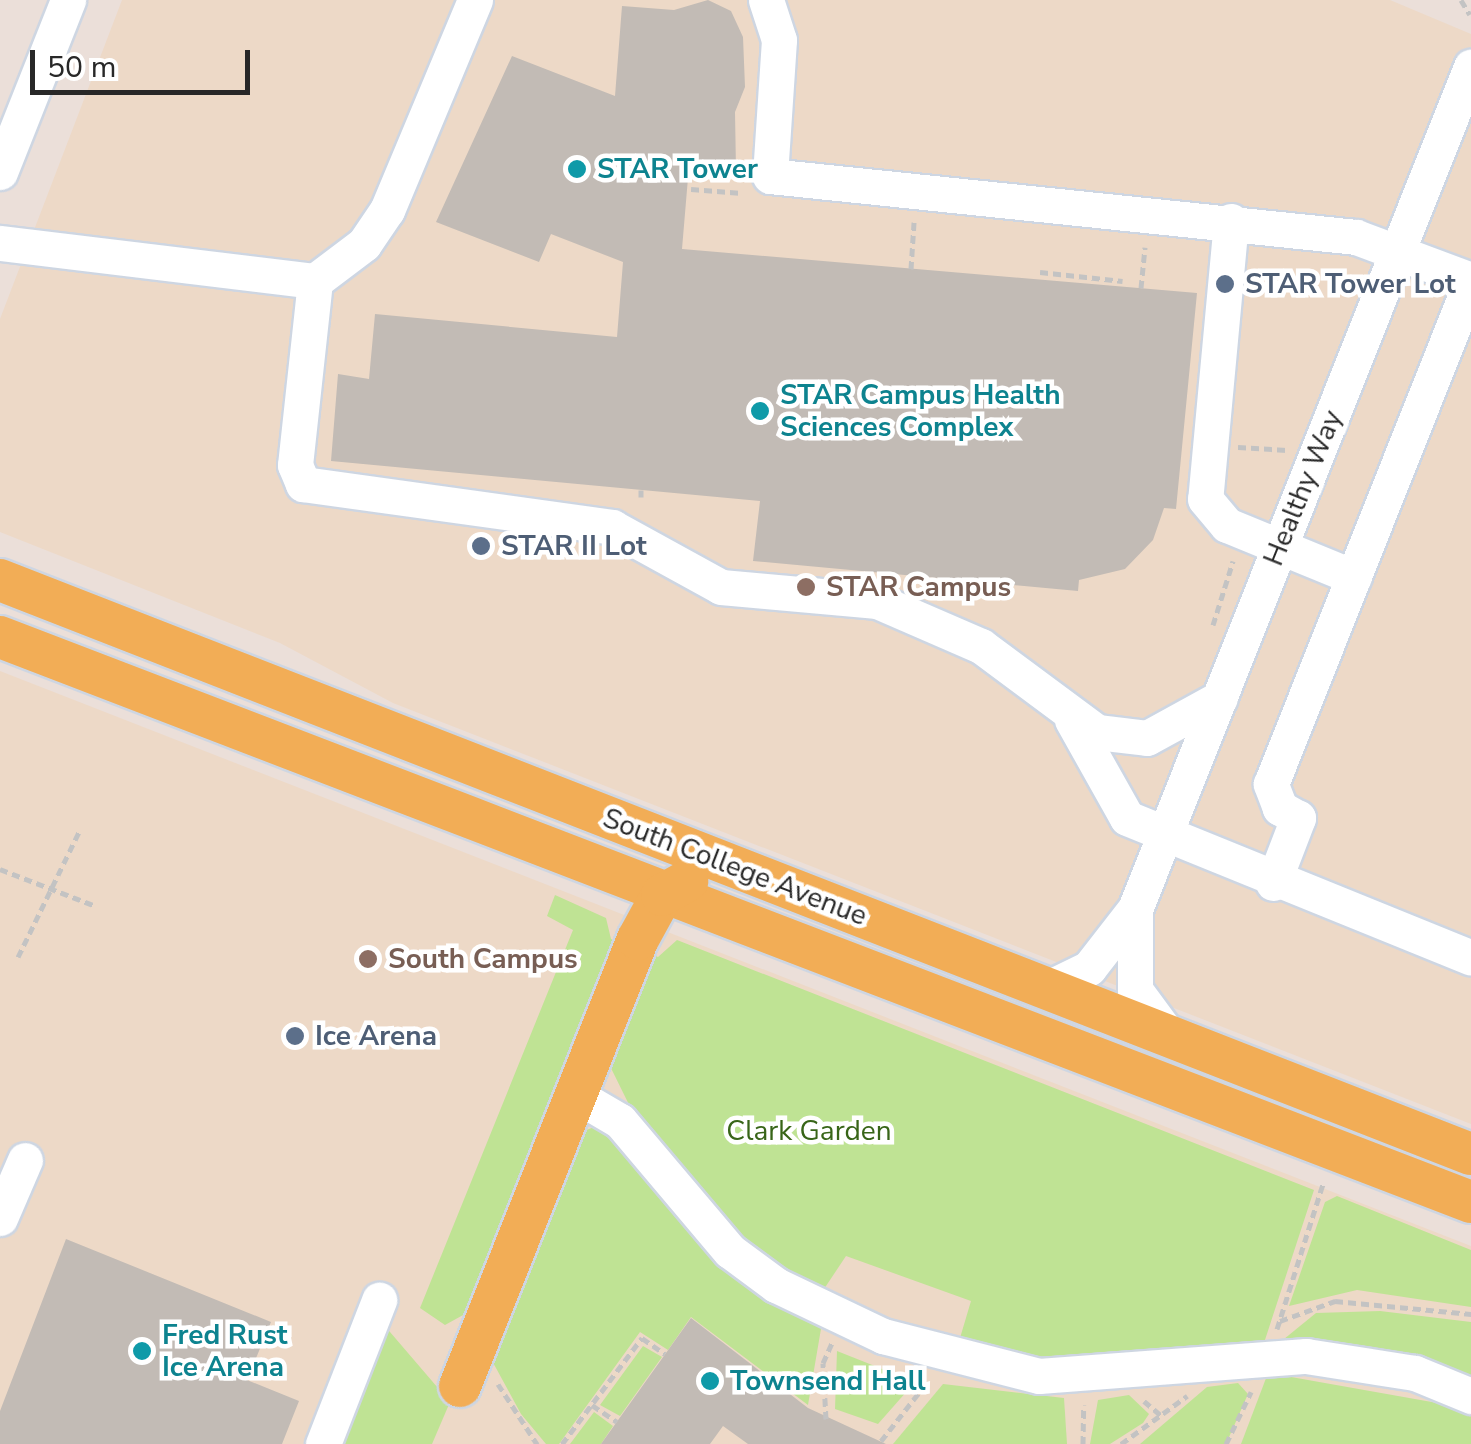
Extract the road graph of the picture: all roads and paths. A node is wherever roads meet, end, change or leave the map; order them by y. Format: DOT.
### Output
graph roads {
  1 [pos="68,0"];
  2 [pos="475,0"];
  3 [pos="766,0"];
  4 [pos="1461,0"];
  5 [pos="1470,15"];
  6 [pos="1471,67"];
  7 [pos="0,172"];
  8 [pos="914,210"];
  9 [pos="1231,221"];
  10 [pos="1146,240"];
  11 [pos="0,243"];
  12 [pos="1398,250"];
  13 [pos="911,269"];
  14 [pos="1040,272"];
  15 [pos="315,281"];
  16 [pos="1123,281"];
  17 [pos="1471,281"];
  18 [pos="1140,288"];
  19 [pos="1208,444"];
  20 [pos="1318,450"];
  21 [pos="1280,548"];
  22 [pos="1354,576"];
  23 [pos="0,580"];
  24 [pos="0,637"];
  25 [pos="1220,698"];
  26 [pos="1072,720"];
  27 [pos="80,830"];
  28 [pos="1163,838"];
  29 [pos="722,862"];
  30 [pos="0,869"];
  31 [pos="1273,884"];
  32 [pos="49,889"];
  33 [pos="662,895"];
  34 [pos="96,906"];
  35 [pos="1136,909"];
  36 [pos="18,957"];
  37 [pos="1471,958"];
  38 [pos="1046,989"];
  39 [pos="1170,1037"];
  40 [pos="574,1094"];
  41 [pos="1471,1154"];
  42 [pos="25,1160"];
  43 [pos="1324,1184"];
  44 [pos="1471,1202"];
  45 [pos="0,1218"];
  46 [pos="379,1300"];
  47 [pos="1471,1314"];
  48 [pos="1280,1321"];
  49 [pos="666,1354"];
  50 [pos="1253,1370"];
  51 [pos="931,1374"];
  52 [pos="475,1376"];
  53 [pos="1085,1387"];
  54 [pos="1192,1392"];
  55 [pos="1471,1396"];
  56 [pos="592,1404"];
  57 [pos="617,1422"];
  58 [pos="881,1441"];
  59 [pos="323,1444"];
  60 [pos="536,1444"];
  61 [pos="562,1444"];
  62 [pos="1084,1444"];
  63 [pos="1121,1444"];
  64 [pos="1226,1444"];
  1 -- 7 [label="street"];
  2 -- 15 [label="street"];
  3 -- 9 [label="street"];
  4 -- 5 [label="path"];
  6 -- 12 [label="street, Healthy Way"];
  8 -- 13 [label="path"];
  9 -- 12 [label="street"];
  9 -- 19 [label="street"];
  10 -- 18 [label="path"];
  11 -- 15 [label="street"];
  12 -- 17 [label="street"];
  12 -- 20 [label="street, Healthy Way"];
  14 -- 16 [label="path"];
  15 -- 26 [label="street"];
  17 -- 22 [label="street"];
  19 -- 20 [label="path"];
  19 -- 21 [label="street"];
  20 -- 21 [label="street, Healthy Way"];
  21 -- 22 [label="street"];
  21 -- 25 [label="street, Healthy Way"];
  22 -- 31 [label="street"];
  23 -- 29 [label="main road, South College Avenue"];
  24 -- 33 [label="main road, South College Avenue"];
  25 -- 26 [label="street"];
  25 -- 28 [label="street, Healthy Way"];
  26 -- 28 [label="street"];
  27 -- 32 [label="path"];
  28 -- 31 [label="street"];
  28 -- 35 [label="street, Healthy Way"];
  29 -- 33 [label="main road"];
  29 -- 38 [label="main road, South College Avenue"];
  30 -- 32 [label="path"];
  31 -- 37 [label="street"];
  32 -- 34 [label="path"];
  32 -- 36 [label="path"];
  33 -- 40 [label="main road"];
  33 -- 44 [label="main road, South College Avenue"];
  35 -- 38 [label="street, Healthy Way"];
  35 -- 39 [label="street, Healthy Way"];
  38 -- 39 [label="main road, South College Avenue"];
  39 -- 41 [label="main road, South College Avenue"];
  40 -- 50 [label="street"];
  40 -- 52 [label="main road"];
  42 -- 45 [label="street"];
  43 -- 48 [label="path"];
  46 -- 59 [label="street"];
  47 -- 48 [label="path"];
  48 -- 50 [label="path"];
  49 -- 56 [label="path"];
  50 -- 55 [label="street"];
  50 -- 64 [label="path"];
  51 -- 58 [label="path"];
  52 -- 60 [label="path"];
  53 -- 62 [label="path"];
  54 -- 63 [label="path"];
  56 -- 57 [label="path"];
  56 -- 61 [label="path"];
}
